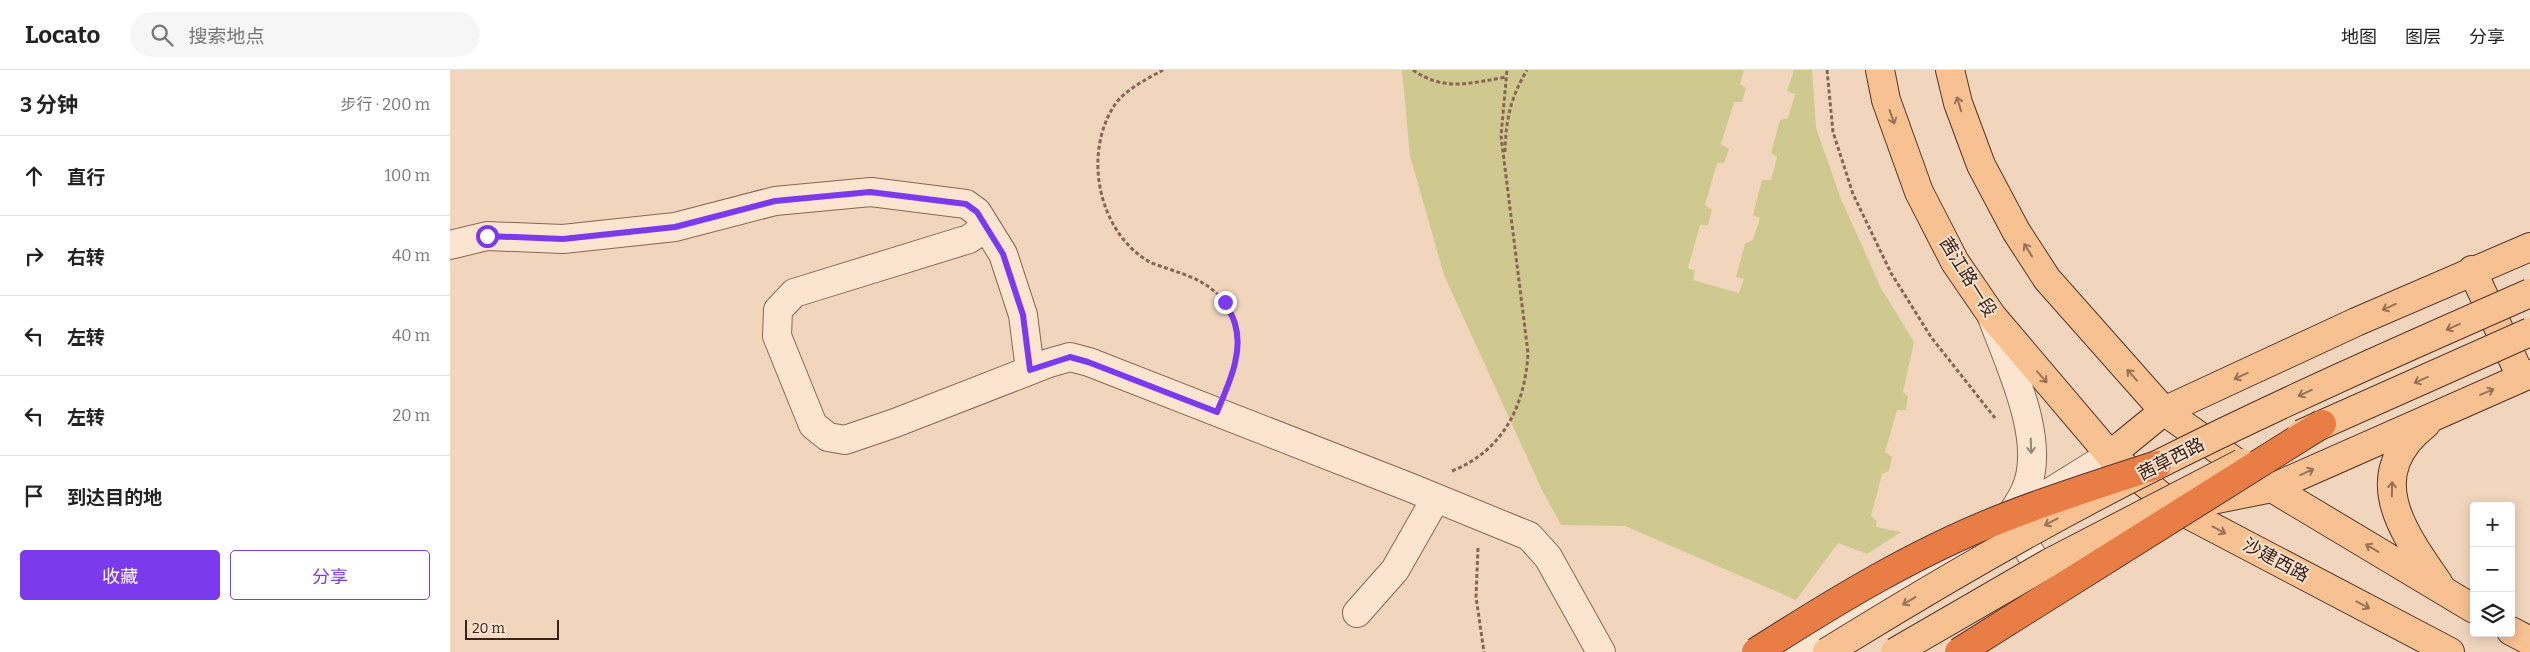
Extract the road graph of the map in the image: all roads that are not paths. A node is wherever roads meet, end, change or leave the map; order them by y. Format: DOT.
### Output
graph roads {
  1 [pos="1880,70"];
  2 [pos="1950,70"];
  3 [pos="982,224"];
  4 [pos="450,245"];
  5 [pos="2530,247"];
  6 [pos="2472,270"];
  7 [pos="2530,293"];
  8 [pos="1992,316"];
  9 [pos="2530,332"];
  10 [pos="1030,370"];
  11 [pos="2525,375"];
  12 [pos="2164,411"];
  13 [pos="2442,411"];
  14 [pos="2322,424"];
  15 [pos="2110,455"];
  16 [pos="2157,465"];
  17 [pos="2272,488"];
  18 [pos="1436,498"];
  19 [pos="2176,508"];
  20 [pos="2008,519"];
  21 [pos="2046,578"];
  22 [pos="2446,593"];
  23 [pos="2470,607"];
  24 [pos="1358,612"];
  25 [pos="2515,632"];
  26 [pos="2530,641"];
  27 [pos="1601,652"];
  28 [pos="1756,652"];
  29 [pos="1785,652"];
  30 [pos="1827,652"];
  31 [pos="1895,652"];
  32 [pos="1922,652"];
  33 [pos="1959,652"];
  34 [pos="2450,652"];
  1 -- 8 [label="main road, 茜江路一段, one-way"];
  12 -- 2 [label="main road, one-way"];
  3 -- 4 [label="street"];
  3 -- 10 [label="street"];
  3 -- 10 [label="street"];
  5 -- 6 [label="main road"];
  6 -- 11 [label="main road"];
  6 -- 12 [label="main road, one-way"];
  7 -- 16 [label="main road, 茜草西路, one-way, bridge"];
  8 -- 15 [label="main road, 茜江路一段, one-way"];
  8 -- 20 [label="street, one-way"];
  9 -- 14 [label="main road, 茜草西路, one-way, bridge"];
  10 -- 18 [label="street"];
  13 -- 11 [label="main road, one-way"];
  12 -- 15 [label="main road"];
  12 -- 17 [label="main road"];
  17 -- 13 [label="main road, one-way"];
  22 -- 13 [label="main road, one-way"];
  14 -- 31 [label="main road, 茜草西路, bridge"];
  14 -- 33 [label="highway, bridge"];
  15 -- 19 [label="main road, 沙建西路"];
  15 -- 20 [label="street"];
  16 -- 28 [label="highway, bridge"];
  16 -- 30 [label="main road, 茜草西路, one-way, bridge"];
  17 -- 19 [label="main road"];
  22 -- 17 [label="main road, one-way"];
  18 -- 24 [label="street"];
  18 -- 27 [label="street"];
  19 -- 21 [label="street"];
  19 -- 34 [label="main road, 沙建西路, one-way"];
  20 -- 21 [label="street"];
  20 -- 29 [label="street"];
  21 -- 32 [label="street"];
  22 -- 23 [label="main road"];
  25 -- 26 [label="main road"];
}
